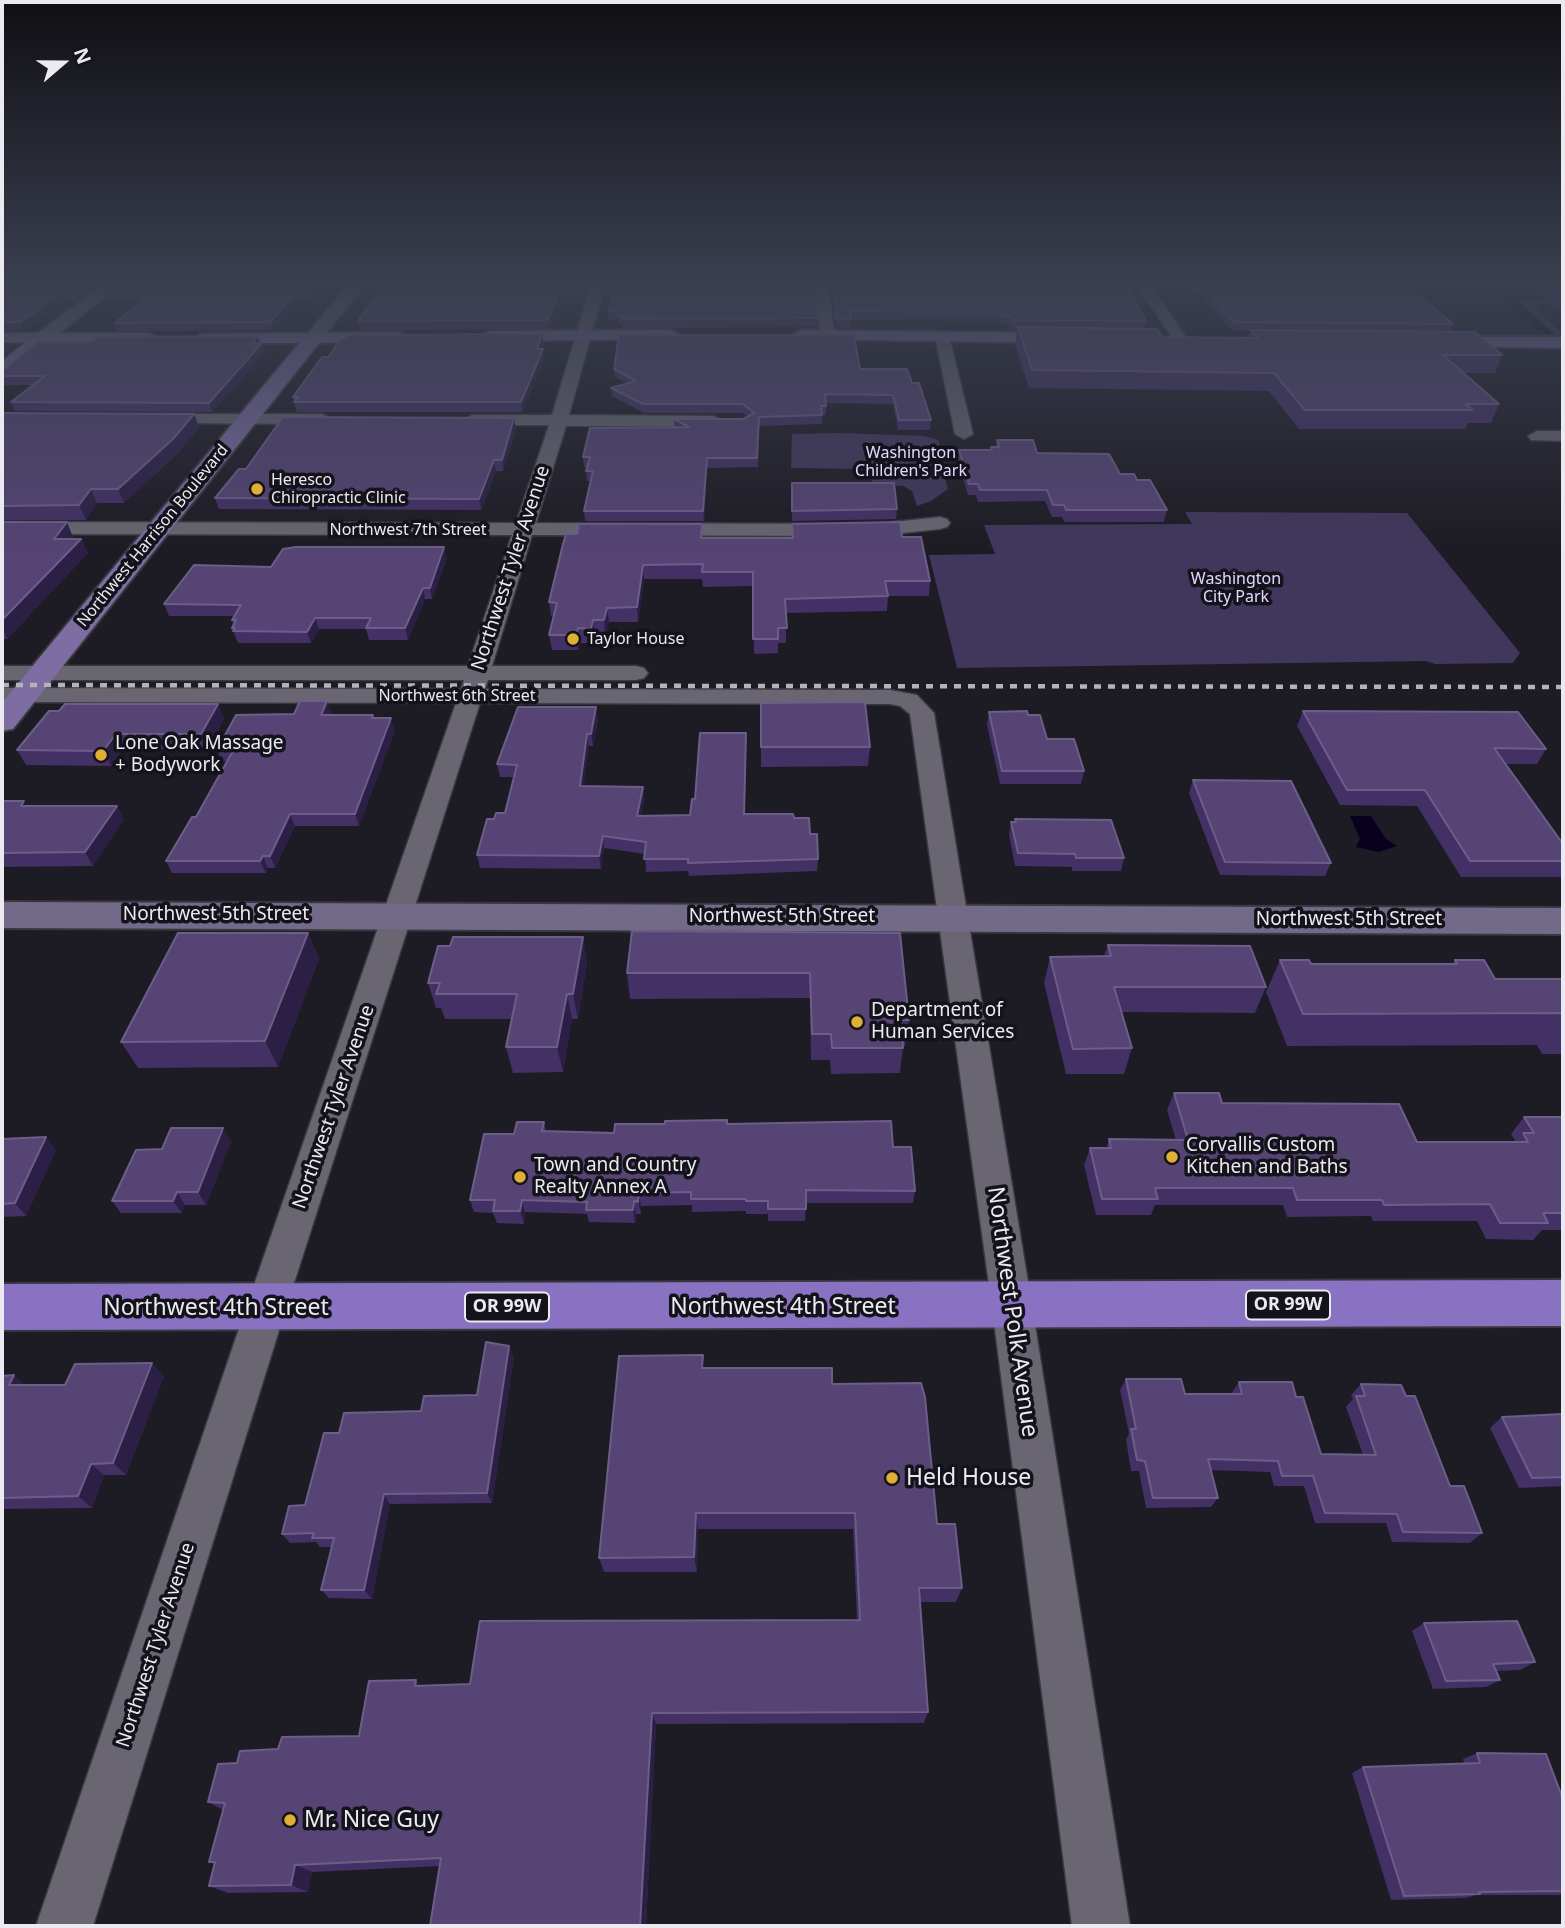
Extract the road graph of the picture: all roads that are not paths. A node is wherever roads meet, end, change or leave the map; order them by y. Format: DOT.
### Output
graph roads {
  1 [pos="283,375"];
  2 [pos="572,375"];
  3 [pos="951,375"];
  4 [pos="141,419"];
  5 [pos="247,419"];
  6 [pos="338,419"];
  7 [pos="461,419"];
  8 [pos="559,420"];
  9 [pos="730,421"];
  10 [pos="964,434"];
  11 [pos="1537,436"];
  12 [pos="1563,436"];
  13 [pos="940,523"];
  14 [pos="2,528"];
  15 [pos="159,529"];
  16 [pos="521,531"];
  17 [pos="2,673"];
  18 [pos="43,673"];
  19 [pos="636,673"];
  20 [pos="473,685"];
  21 [pos="13,695"];
  22 [pos="912,701"];
  23 [pos="2,722"];
  24 [pos="2,915"];
  25 [pos="398,915"];
  26 [pos="952,918"];
  27 [pos="1563,920"];
  28 [pos="1563,1303"];
  29 [pos="1012,1306"];
  30 [pos="2,1307"];
  31 [pos="266,1308"];
  32 [pos="64,1926"];
  33 [pos="1101,1926"];
  1 -- 5 [label="main road, Northwest Harrison Boulevard"];
  2 -- 8 [label="street, Northwest Tyler Avenue"];
  3 -- 10 [label="street"];
  4 -- 5 [label="street"];
  5 -- 6 [label="street"];
  5 -- 15 [label="main road, Northwest Harrison Boulevard"];
  7 -- 8 [label="street"];
  8 -- 9 [label="street"];
  8 -- 16 [label="street, Northwest Tyler Avenue"];
  11 -- 12 [label="street"];
  13 -- 16 [label="street, Northwest 7th Street"];
  14 -- 15 [label="street, Northwest 7th Street"];
  15 -- 16 [label="street, Northwest 7th Street"];
  15 -- 18 [label="main road, Northwest Harrison Boulevard"];
  16 -- 20 [label="street, Northwest Tyler Avenue"];
  17 -- 18 [label="street, Northwest 6th Street"];
  18 -- 20 [label="street, Northwest 6th Street"];
  18 -- 21 [label="main road, Northwest Harrison Boulevard"];
  19 -- 20 [label="street, Northwest 6th Street"];
  20 -- 21 [label="street, Northwest 6th Street"];
  20 -- 22 [label="street, Northwest 6th Street"];
  20 -- 25 [label="street, Northwest Tyler Avenue"];
  21 -- 23 [label="main road, Northwest Harrison Boulevard"];
  22 -- 26 [label="street, Northwest Polk Avenue"];
  24 -- 25 [label="street, Northwest 5th Street"];
  25 -- 26 [label="street, Northwest 5th Street"];
  25 -- 31 [label="street, Northwest Tyler Avenue"];
  26 -- 27 [label="street, Northwest 5th Street"];
  26 -- 29 [label="street, Northwest Polk Avenue"];
  28 -- 29 [label="highway, Northwest 4th Street / OR 99W"];
  29 -- 31 [label="highway, Northwest 4th Street / OR 99W"];
  29 -- 33 [label="street, Northwest Polk Avenue"];
  30 -- 31 [label="highway, Northwest 4th Street / OR 99W"];
  31 -- 32 [label="street, Northwest Tyler Avenue"];
}
